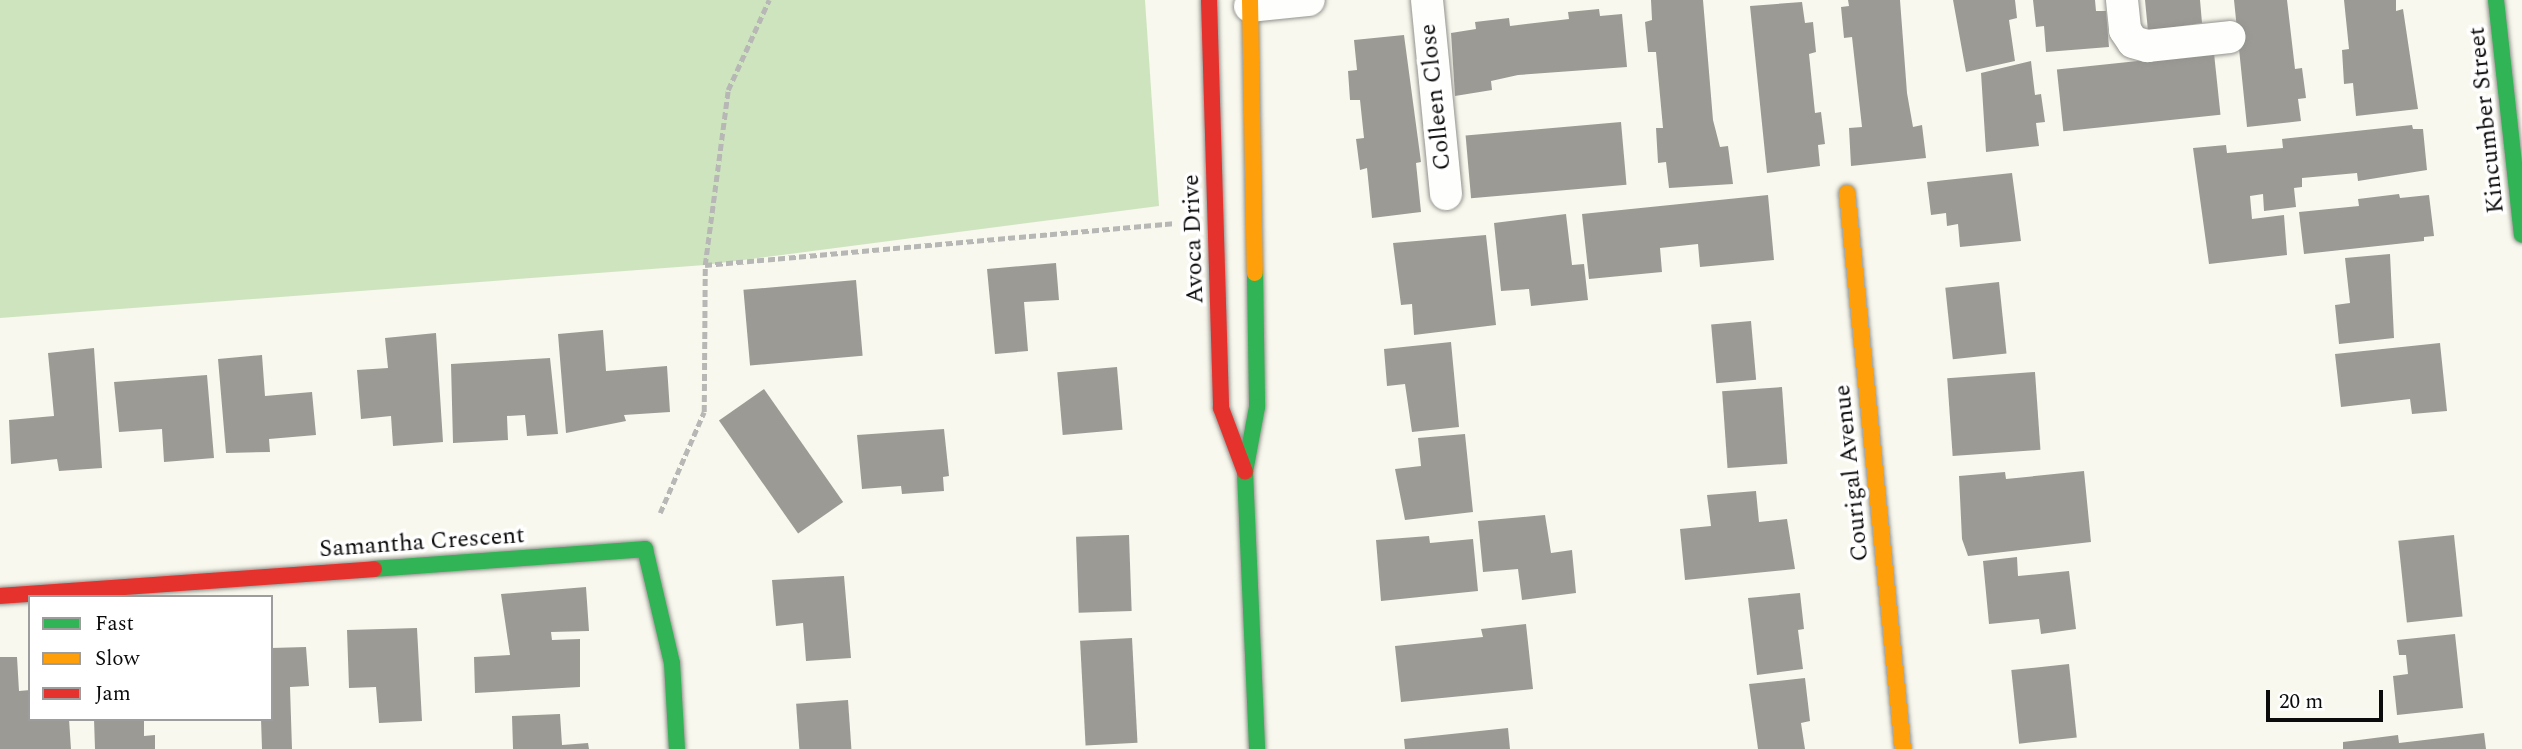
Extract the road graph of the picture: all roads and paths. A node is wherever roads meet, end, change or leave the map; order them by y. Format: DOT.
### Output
graph roads {
  1 [pos="769,0"];
  2 [pos="1209,0"];
  3 [pos="1309,0"];
  4 [pos="1427,0"];
  5 [pos="2122,0"];
  6 [pos="2496,0"];
  7 [pos="1250,3"];
  8 [pos="2230,37"];
  9 [pos="1847,192"];
  10 [pos="1446,194"];
  11 [pos="1173,223"];
  12 [pos="2522,235"];
  13 [pos="705,265"];
  14 [pos="1245,472"];
  15 [pos="645,550"];
  16 [pos="0,596"];
  17 [pos="677,749"];
  18 [pos="1256,749"];
  19 [pos="1903,749"];
  1 -- 13 [label="path"];
  2 -- 14 [label="street, Avoca Drive"];
  3 -- 7 [label="street"];
  4 -- 10 [label="street, Colleen Close"];
  5 -- 8 [label="street"];
  6 -- 12 [label="street, Kincumber Street"];
  7 -- 14 [label="street, Avoca Drive"];
  9 -- 19 [label="street, Courigal Avenue"];
  11 -- 13 [label="path"];
  13 -- 15 [label="path"];
  14 -- 18 [label="street, Avoca Drive"];
  15 -- 16 [label="street, Samantha Crescent"];
  15 -- 17 [label="street"];
}
